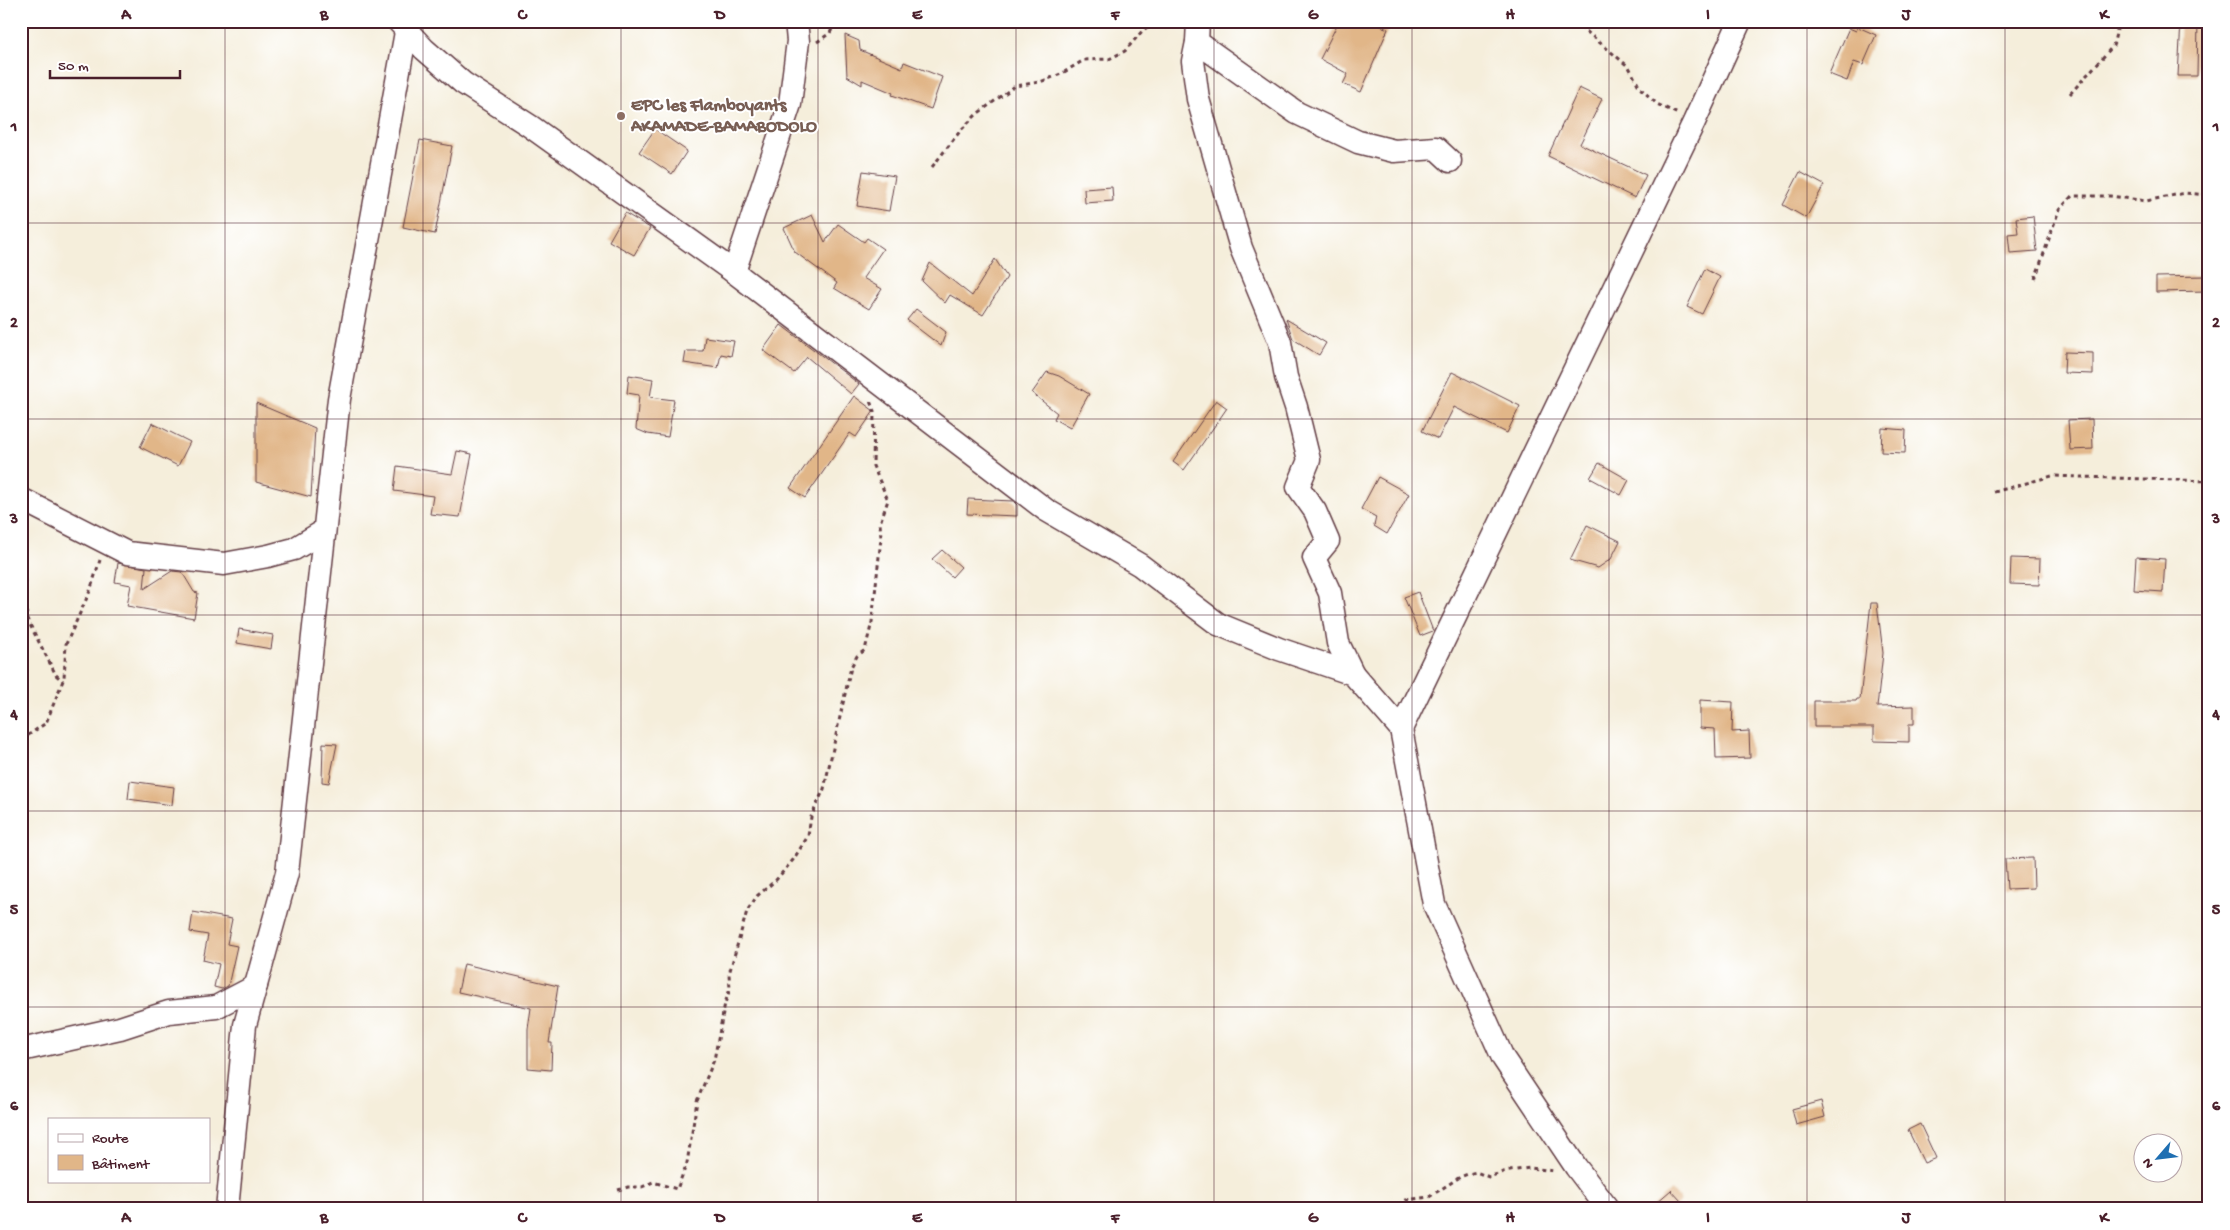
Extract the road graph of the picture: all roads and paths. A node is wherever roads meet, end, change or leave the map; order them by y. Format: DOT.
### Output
graph roads {
  1 [pos="796,21"];
  2 [pos="1156,21"];
  3 [pos="1574,21"];
  4 [pos="1740,21"];
  5 [pos="2119,21"];
  6 [pos="404,24"];
  7 [pos="1198,32"];
  8 [pos="2070,94"];
  9 [pos="1694,122"];
  10 [pos="1450,161"];
  11 [pos="932,167"];
  12 [pos="2209,195"];
  13 [pos="734,272"];
  14 [pos="2035,279"];
  15 [pos="866,394"];
  16 [pos="2209,481"];
  17 [pos="1994,492"];
  18 [pos="25,501"];
  19 [pos="324,531"];
  20 [pos="22,537"];
  21 [pos="116,547"];
  22 [pos="1353,674"];
  23 [pos="63,681"];
  24 [pos="1401,729"];
  25 [pos="21,740"];
  26 [pos="256,986"];
  27 [pos="21,1050"];
  28 [pos="1576,1167"];
  29 [pos="618,1190"];
  30 [pos="227,1209"];
  31 [pos="1392,1209"];
  32 [pos="1608,1209"];
  1 -- 13 [label="street"];
  2 -- 11 [label="path"];
  3 -- 9 [label="path"];
  4 -- 9 [label="street"];
  5 -- 8 [label="path"];
  6 -- 13 [label="street"];
  6 -- 19 [label="street"];
  7 -- 10 [label="street"];
  7 -- 22 [label="street"];
  9 -- 24 [label="street"];
  12 -- 14 [label="path"];
  13 -- 22 [label="street"];
  15 -- 29 [label="path"];
  16 -- 17 [label="path"];
  18 -- 21 [label="street"];
  19 -- 21 [label="street"];
  19 -- 26 [label="street"];
  20 -- 23 [label="path"];
  21 -- 23 [label="path"];
  22 -- 24 [label="street"];
  23 -- 25 [label="path"];
  24 -- 28 [label="street"];
  26 -- 27 [label="street"];
  26 -- 30 [label="street"];
  28 -- 31 [label="path"];
  28 -- 32 [label="street"];
}
